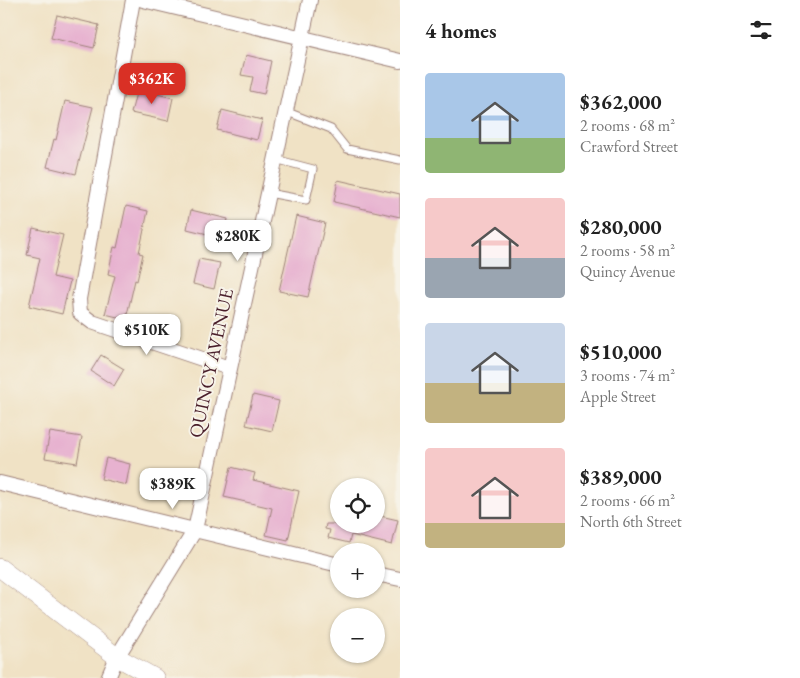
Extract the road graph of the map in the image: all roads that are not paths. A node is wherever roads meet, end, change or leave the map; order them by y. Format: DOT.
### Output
graph roads {
  1 [pos="133,0"];
  2 [pos="143,0"];
  3 [pos="310,0"];
  4 [pos="301,38"];
  5 [pos="400,61"];
  6 [pos="285,111"];
  7 [pos="274,159"];
  8 [pos="400,160"];
  9 [pos="267,193"];
  10 [pos="230,368"];
  11 [pos="0,483"];
  12 [pos="195,530"];
  13 [pos="330,562"];
  14 [pos="0,568"];
  15 [pos="385,576"];
  16 [pos="400,579"];
  17 [pos="117,657"];
  18 [pos="108,678"];
  19 [pos="155,678"];
  1 -- 10 [label="street"];
  2 -- 4 [label="street"];
  3 -- 4 [label="street, QUINCY AVENUE"];
  4 -- 5 [label="street"];
  4 -- 6 [label="street, QUINCY AVENUE"];
  6 -- 7 [label="street, QUINCY AVENUE"];
  6 -- 8 [label="lane"];
  7 -- 9 [label="street, QUINCY AVENUE"];
  7 -- 9 [label="lane"];
  9 -- 10 [label="street, QUINCY AVENUE"];
  10 -- 12 [label="street, QUINCY AVENUE"];
  11 -- 12 [label="street"];
  12 -- 13 [label="street"];
  12 -- 17 [label="street, QUINCY AVENUE"];
  14 -- 17 [label="street"];
  15 -- 16 [label="street"];
  17 -- 18 [label="street, QUINCY AVENUE"];
  17 -- 19 [label="street"];
}
